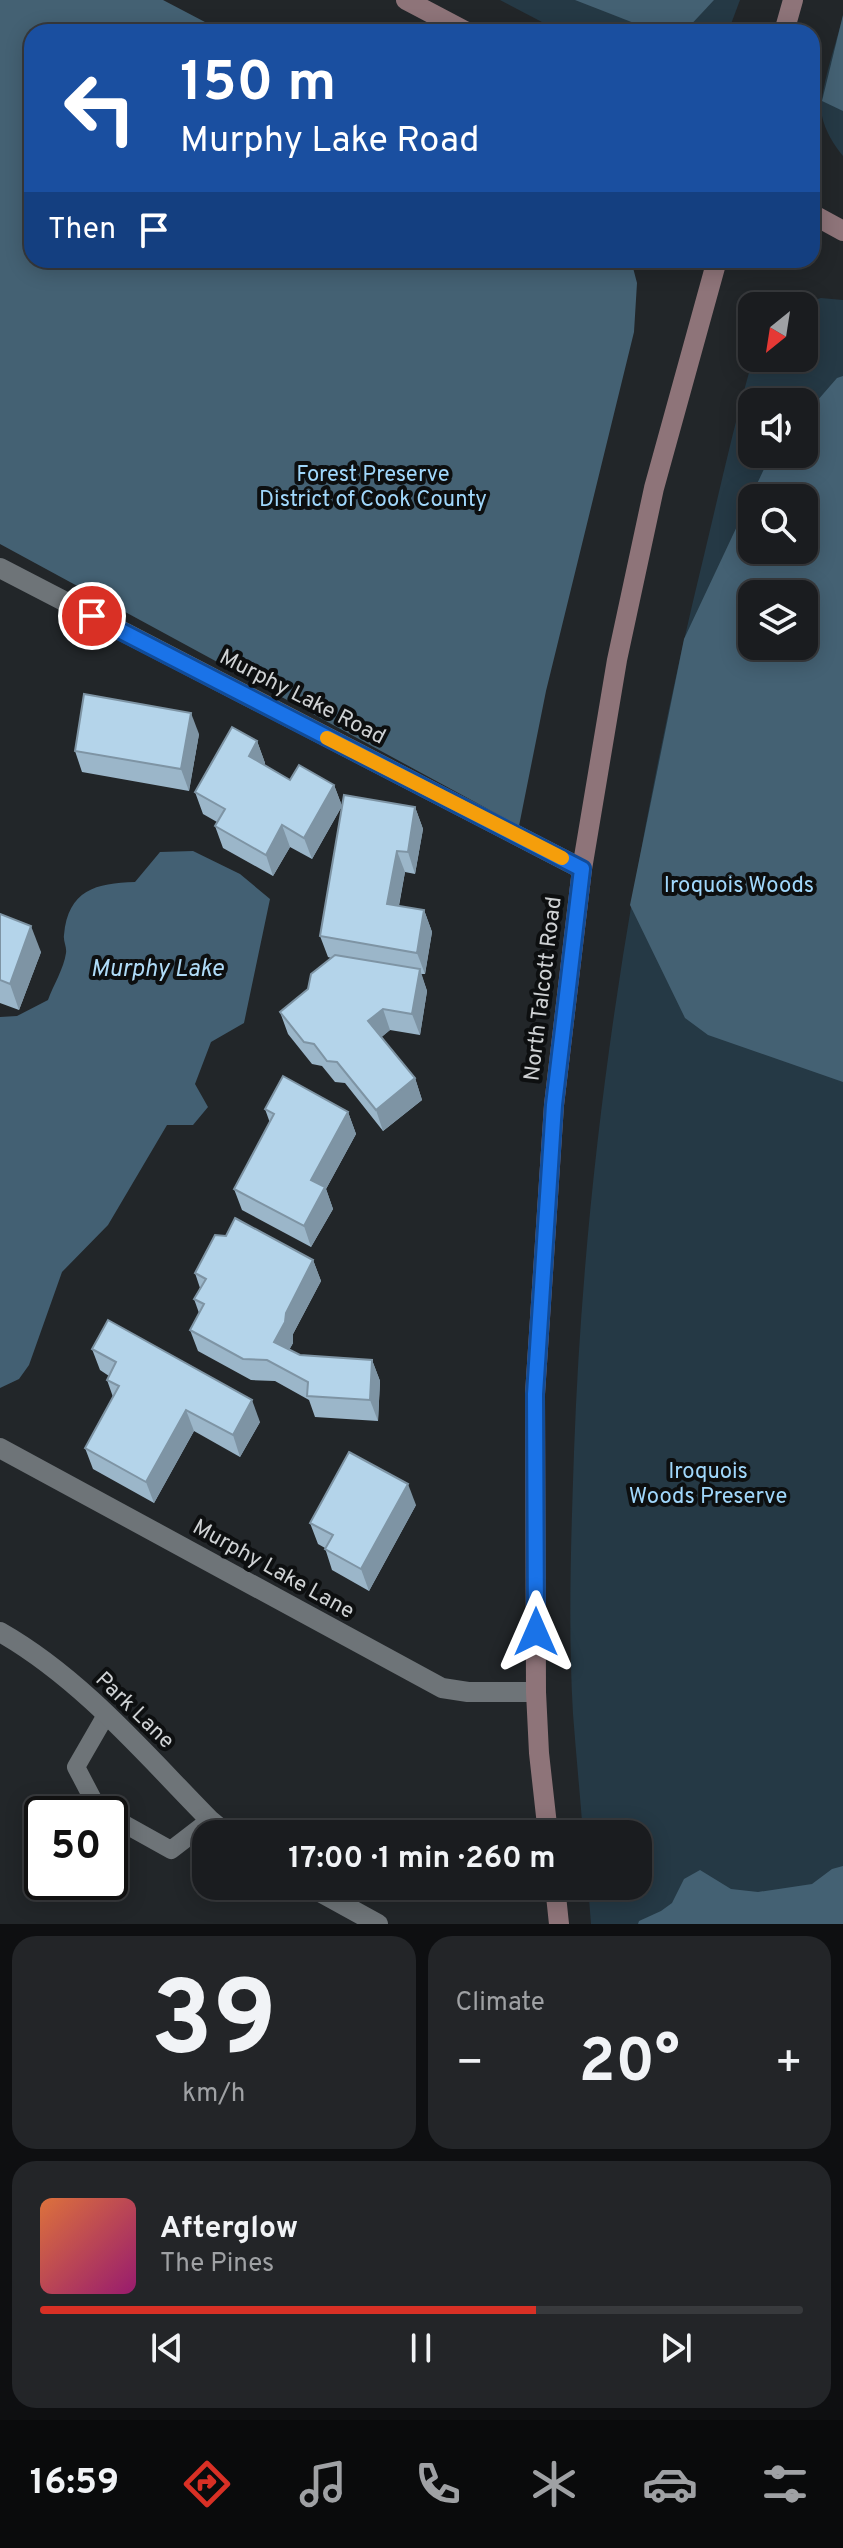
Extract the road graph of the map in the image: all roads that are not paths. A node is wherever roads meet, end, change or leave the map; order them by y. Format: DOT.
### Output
graph roads {
  1 [pos="406,0"];
  2 [pos="793,0"];
  3 [pos="452,24"];
  4 [pos="786,24"];
  5 [pos="820,218"];
  6 [pos="843,231"];
  7 [pos="715,268"];
  8 [pos="0,568"];
  9 [pos="582,869"];
  10 [pos="0,1448"];
  11 [pos="0,1632"];
  12 [pos="536,1692"];
  13 [pos="106,1715"];
  14 [pos="91,1796"];
  15 [pos="210,1820"];
  16 [pos="546,1820"];
  17 [pos="128,1826"];
  18 [pos="192,1834"];
  19 [pos="334,1900"];
  20 [pos="556,1900"];
  21 [pos="378,1924"];
  22 [pos="559,1924"];
  1 -- 3 [label="main road"];
  2 -- 4 [label="main road"];
  5 -- 6 [label="main road"];
  7 -- 9 [label="main road, North Talcott Road"];
  8 -- 9 [label="street, Murphy Lake Road"];
  9 -- 12 [label="main road, North Talcott Road"];
  10 -- 12 [label="street, Murphy Lake Lane"];
  11 -- 13 [label="street, Park Lane"];
  12 -- 16 [label="main road, North Talcott Road"];
  13 -- 14 [label="lane"];
  13 -- 15 [label="street, Park Lane"];
  17 -- 18 [label="lane"];
  19 -- 21 [label="street"];
  20 -- 22 [label="main road"];
}
